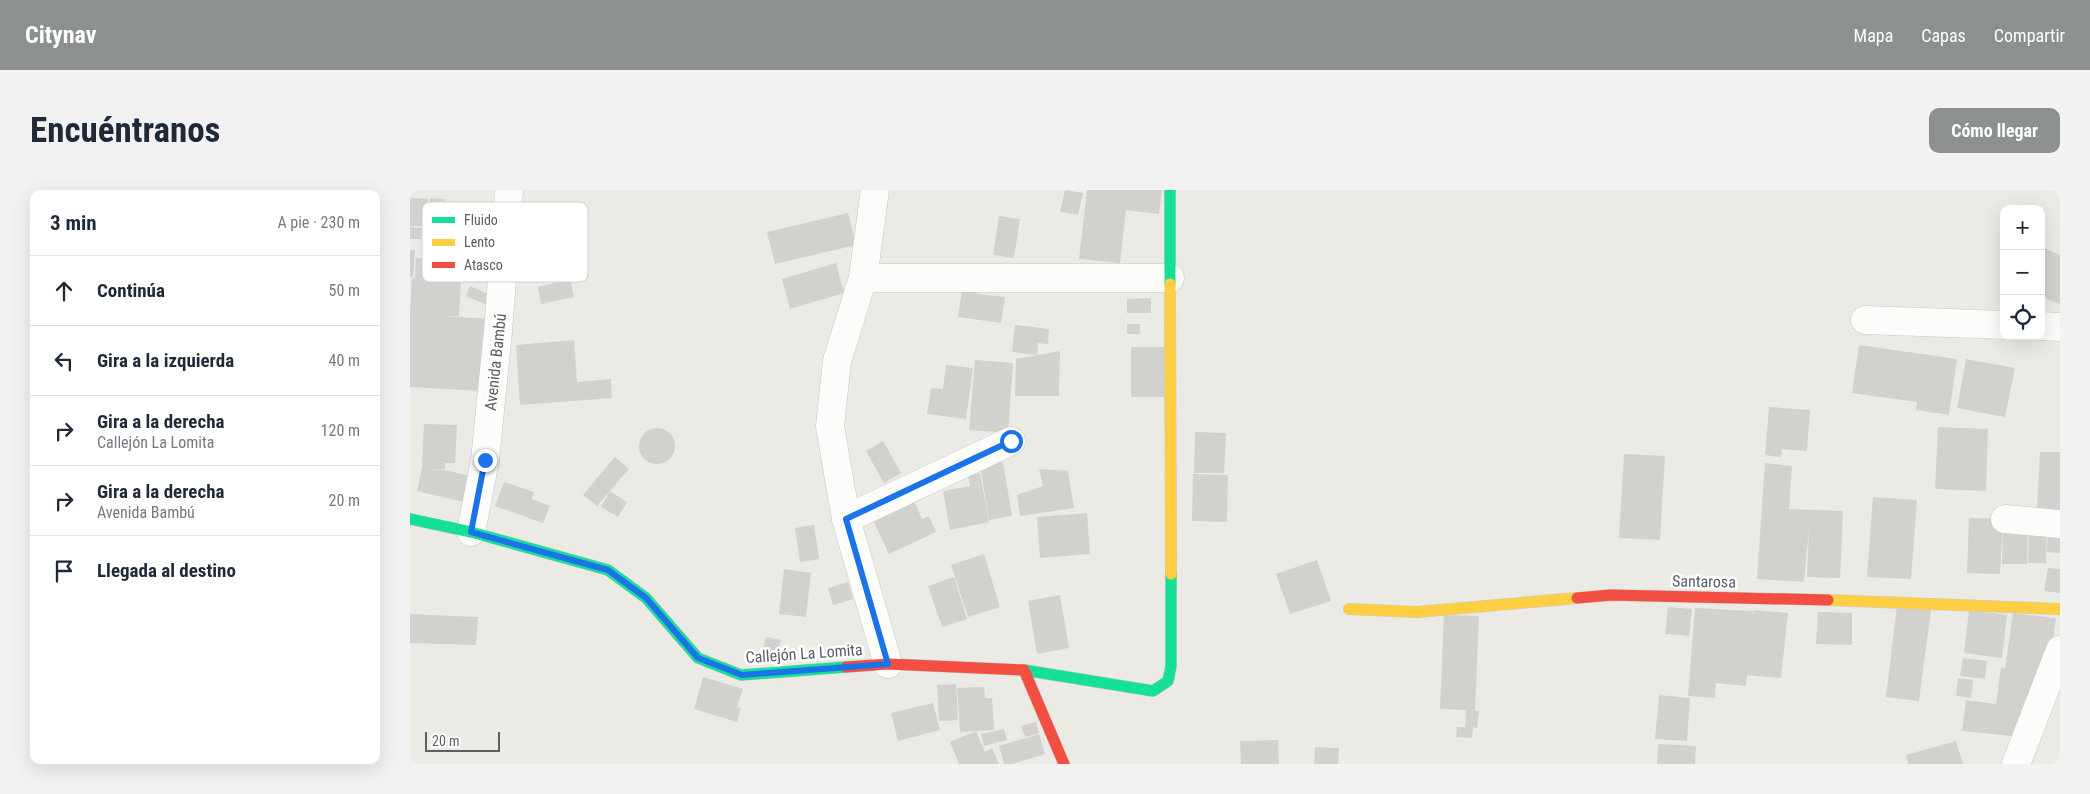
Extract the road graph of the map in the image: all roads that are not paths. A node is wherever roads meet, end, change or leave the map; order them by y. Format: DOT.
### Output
graph roads {
  1 [pos="875,190"];
  2 [pos="1170,190"];
  3 [pos="863,278"];
  4 [pos="1170,278"];
  5 [pos="502,282"];
  6 [pos="1865,320"];
  7 [pos="2000,325"];
  8 [pos="2045,326"];
  9 [pos="2060,327"];
  10 [pos="1011,441"];
  11 [pos="410,519"];
  12 [pos="846,519"];
  13 [pos="2005,519"];
  14 [pos="2060,524"];
  15 [pos="471,532"];
  16 [pos="1349,609"];
  17 [pos="2060,609"];
  18 [pos="2060,650"];
  19 [pos="888,664"];
  20 [pos="1024,670"];
  21 [pos="1064,764"];
  22 [pos="2016,764"];
  1 -- 3 [label="street"];
  2 -- 4 [label="street"];
  3 -- 4 [label="street"];
  3 -- 12 [label="street"];
  4 -- 20 [label="street, Callejón La Lomita"];
  5 -- 15 [label="street, Avenida Bambú"];
  6 -- 7 [label="street"];
  8 -- 9 [label="street"];
  10 -- 12 [label="street"];
  11 -- 15 [label="street, Callejón La Lomita"];
  12 -- 19 [label="street"];
  13 -- 14 [label="street"];
  15 -- 19 [label="street, Callejón La Lomita"];
  16 -- 17 [label="street, Santarosa"];
  18 -- 22 [label="street"];
  19 -- 20 [label="street, Callejón La Lomita"];
  20 -- 21 [label="street"];
}
